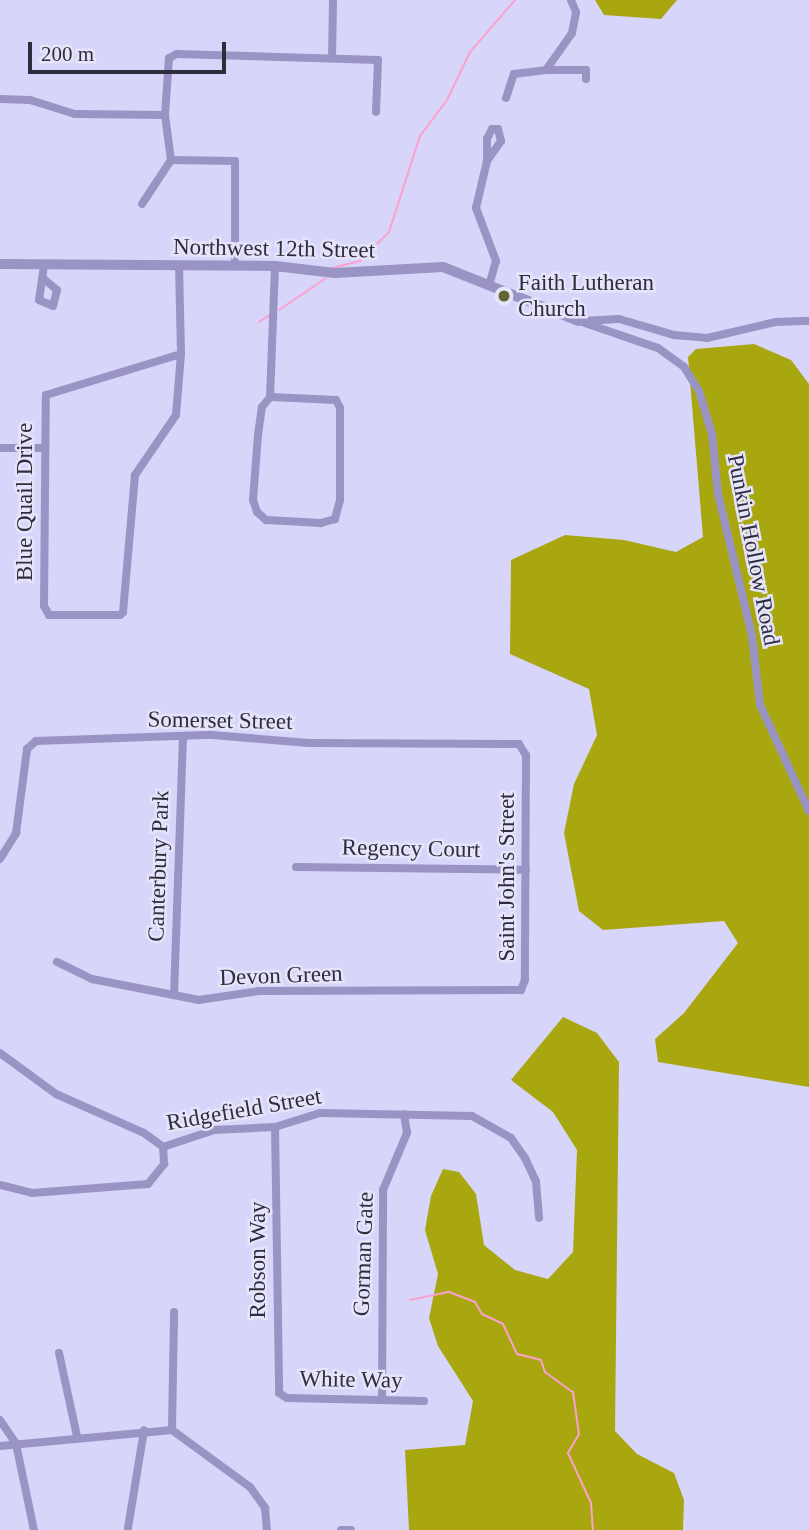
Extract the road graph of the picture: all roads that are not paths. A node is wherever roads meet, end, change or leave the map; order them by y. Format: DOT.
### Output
graph roads {
  1 [pos="333,0"];
  2 [pos="571,0"];
  3 [pos="332,58"];
  4 [pos="546,70"];
  5 [pos="586,79"];
  6 [pos="506,98"];
  7 [pos="0,99"];
  8 [pos="376,112"];
  9 [pos="164,115"];
  10 [pos="171,160"];
  11 [pos="487,161"];
  12 [pos="142,204"];
  13 [pos="0,264"];
  14 [pos="44,265"];
  15 [pos="179,265"];
  16 [pos="235,265"];
  17 [pos="275,266"];
  18 [pos="45,280"];
  19 [pos="490,282"];
  20 [pos="579,321"];
  21 [pos="809,321"];
  22 [pos="181,354"];
  23 [pos="270,397"];
  24 [pos="0,448"];
  25 [pos="45,448"];
  26 [pos="183,738"];
  27 [pos="526,755"];
  28 [pos="809,811"];
  29 [pos="0,859"];
  30 [pos="296,867"];
  31 [pos="526,870"];
  32 [pos="57,962"];
  33 [pos="512,993"];
  34 [pos="174,995"];
  35 [pos="0,1053"];
  36 [pos="404,1114"];
  37 [pos="275,1127"];
  38 [pos="163,1147"];
  39 [pos="0,1185"];
  40 [pos="539,1218"];
  41 [pos="174,1312"];
  42 [pos="59,1353"];
  43 [pos="279,1393"];
  44 [pos="382,1400"];
  45 [pos="424,1401"];
  46 [pos="0,1420"];
  47 [pos="144,1430"];
  48 [pos="172,1430"];
  49 [pos="77,1436"];
  50 [pos="16,1444"];
  51 [pos="0,1446"];
  52 [pos="128,1528"];
  53 [pos="34,1530"];
  54 [pos="268,1530"];
  55 [pos="341,1530"];
  56 [pos="351,1530"];
  1 -- 3 [label="street"];
  2 -- 4 [label="street"];
  3 -- 8 [label="street"];
  3 -- 9 [label="street"];
  4 -- 5 [label="street"];
  4 -- 6 [label="street"];
  7 -- 9 [label="street"];
  9 -- 10 [label="street"];
  10 -- 12 [label="street"];
  10 -- 16 [label="street"];
  11 -- 19 [label="street"];
  13 -- 14 [label="street, Northwest 12th Street"];
  14 -- 15 [label="street, Northwest 12th Street"];
  14 -- 18 [label="street"];
  15 -- 16 [label="street, Northwest 12th Street"];
  15 -- 22 [label="street"];
  16 -- 17 [label="street, Northwest 12th Street"];
  17 -- 19 [label="street, Northwest 12th Street"];
  17 -- 23 [label="street"];
  19 -- 20 [label="street, Northwest 12th Street"];
  20 -- 21 [label="street"];
  20 -- 28 [label="street, Punkin Hollow Road"];
  22 -- 25 [label="street, Blue Quail Drive"];
  22 -- 25 [label="street, Blue Quail Drive"];
  23 -- 23 [label="street"];
  24 -- 25 [label="street"];
  26 -- 27 [label="street, Somerset Street"];
  26 -- 29 [label="street, Somerset Street"];
  26 -- 34 [label="street, Canterbury Park"];
  27 -- 31 [label="street, Saint John's Street"];
  30 -- 31 [label="street, Regency Court"];
  31 -- 33 [label="street, Saint John's Street"];
  32 -- 34 [label="street, Devon Green"];
  33 -- 34 [label="street, Devon Green"];
  35 -- 38 [label="street, Ridgefield Street"];
  36 -- 37 [label="street, Ridgefield Street"];
  36 -- 40 [label="street, Ridgefield Street"];
  36 -- 44 [label="street, Gorman Gate"];
  37 -- 38 [label="street, Ridgefield Street"];
  37 -- 43 [label="street, Robson Way"];
  38 -- 39 [label="street"];
  41 -- 48 [label="street"];
  42 -- 49 [label="street"];
  43 -- 44 [label="street, White Way"];
  44 -- 45 [label="street, White Way"];
  46 -- 50 [label="street"];
  47 -- 48 [label="street"];
  47 -- 49 [label="street"];
  47 -- 52 [label="street"];
  48 -- 54 [label="street"];
  49 -- 50 [label="street"];
  50 -- 51 [label="street"];
  50 -- 53 [label="street"];
  55 -- 56 [label="street"];
}
